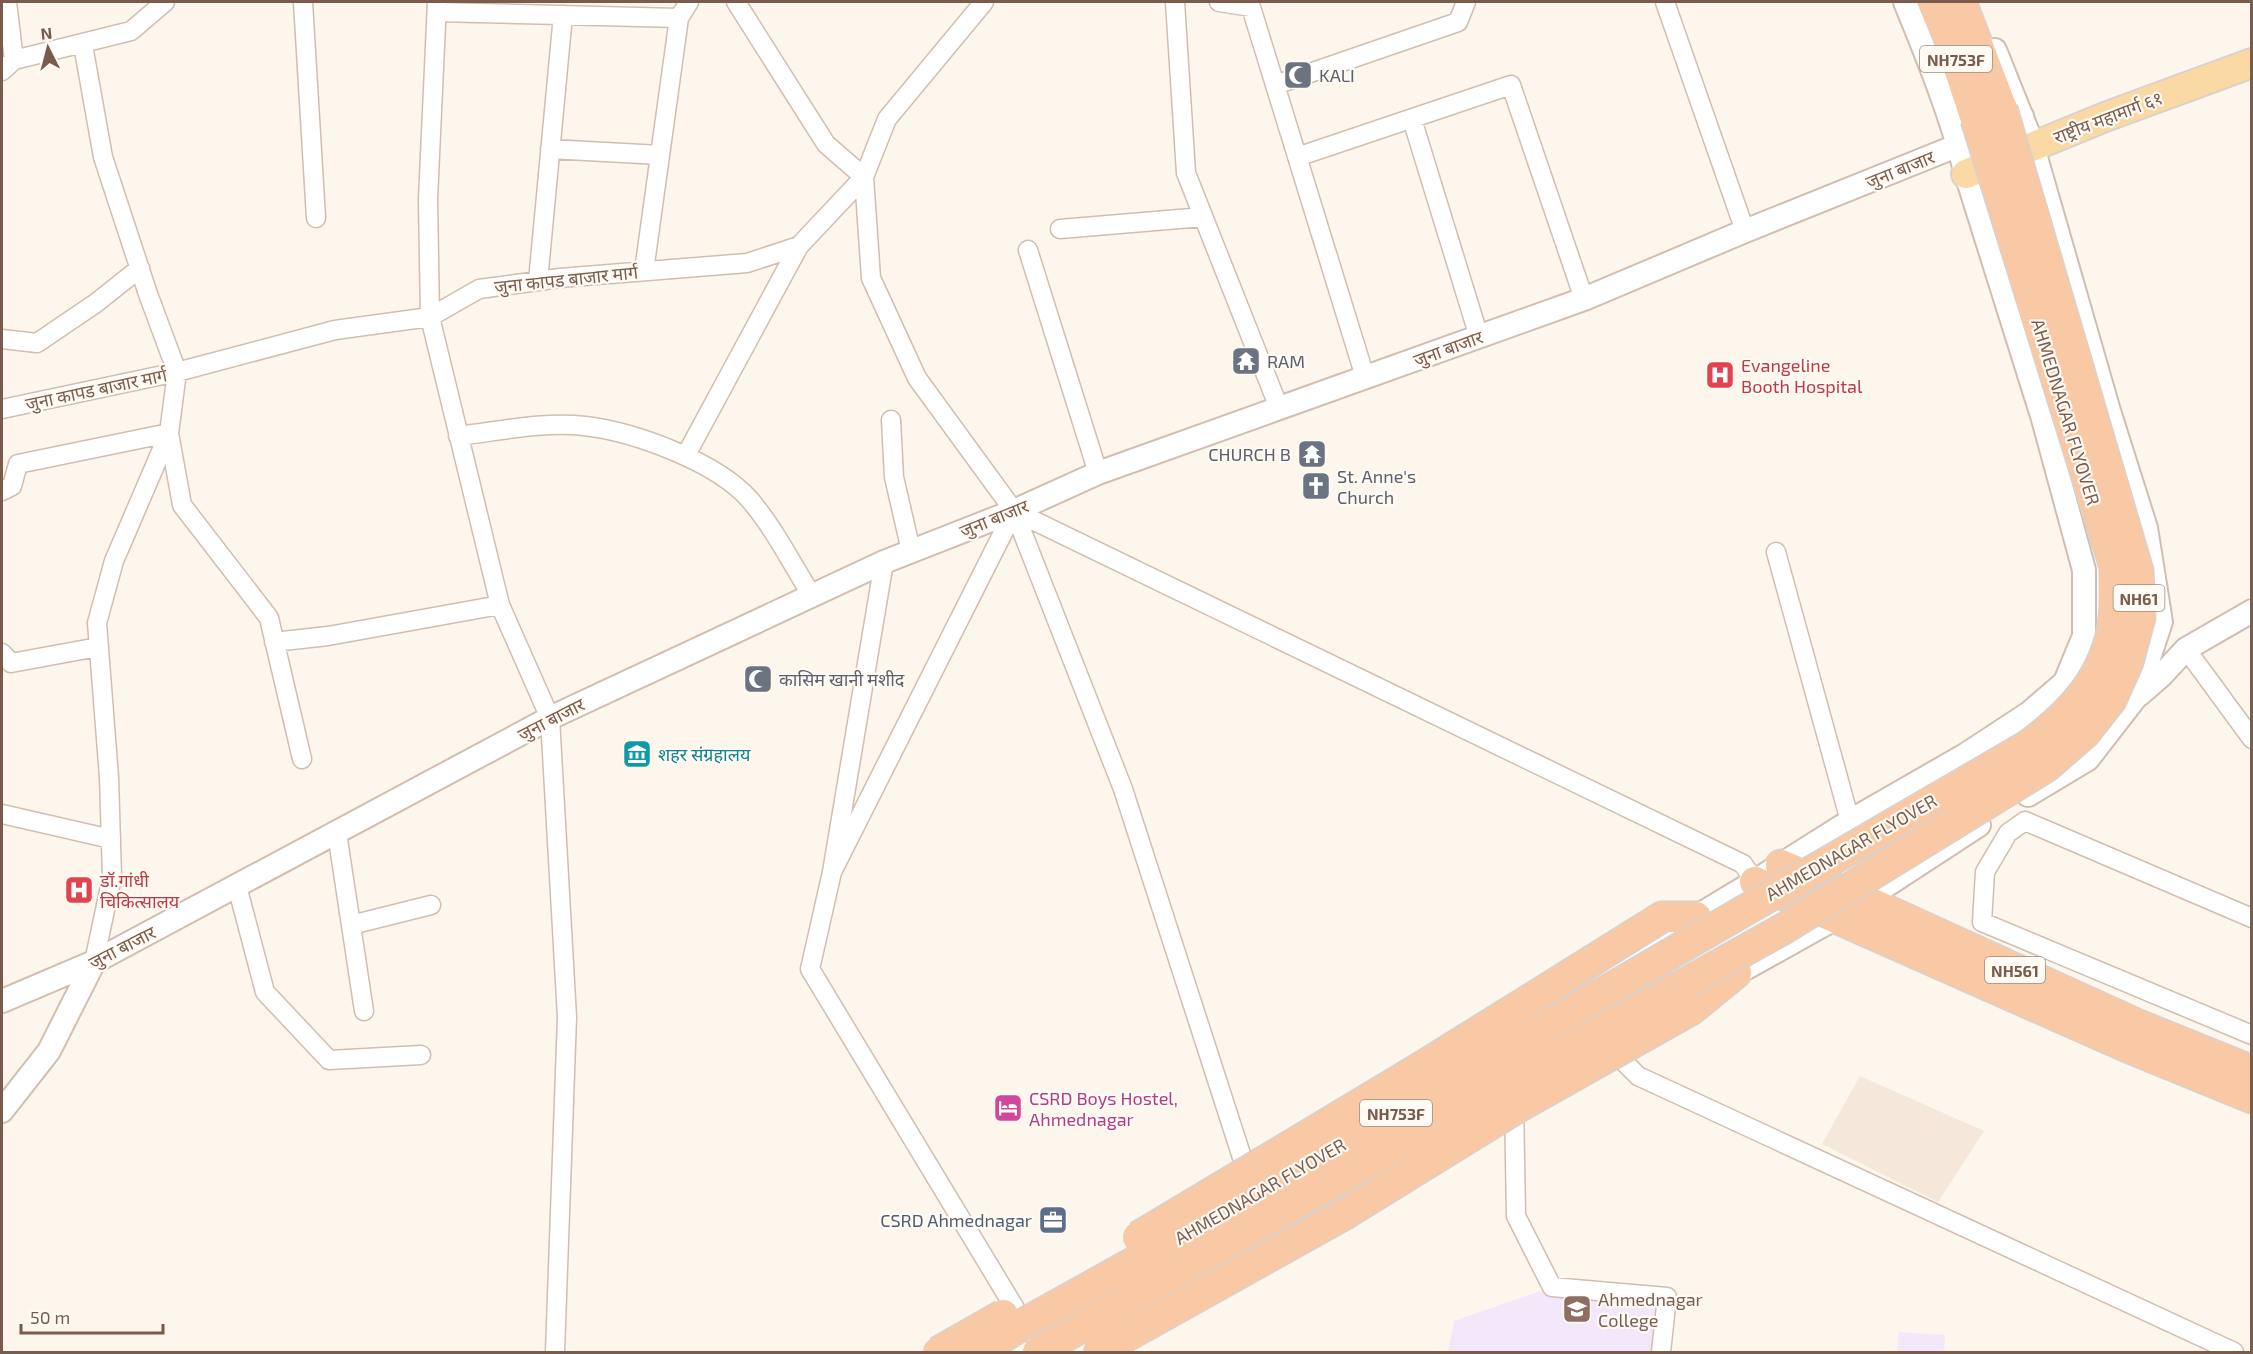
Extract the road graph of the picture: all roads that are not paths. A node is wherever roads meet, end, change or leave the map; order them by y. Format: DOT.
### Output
graph roads {
  1 [pos="7,2"];
  2 [pos="165,2"];
  3 [pos="303,2"];
  4 [pos="689,2"];
  5 [pos="736,2"];
  6 [pos="984,2"];
  7 [pos="1175,2"];
  8 [pos="1219,2"];
  9 [pos="1466,2"];
  10 [pos="1665,2"];
  11 [pos="1905,2"];
  12 [pos="1933,2"];
  13 [pos="1961,2"];
  14 [pos="1976,2"];
  15 [pos="1253,4"];
  16 [pos="437,7"];
  17 [pos="563,15"];
  18 [pos="679,18"];
  19 [pos="82,45"];
  20 [pos="2252,63"];
  21 [pos="8,66"];
  22 [pos="1275,85"];
  23 [pos="2000,115"];
  24 [pos="1412,118"];
  25 [pos="1959,145"];
  26 [pos="2032,146"];
  27 [pos="550,148"];
  28 [pos="660,155"];
  29 [pos="1297,157"];
  30 [pos="1966,174"];
  31 [pos="864,177"];
  32 [pos="1203,217"];
  33 [pos="316,218"];
  34 [pos="1060,229"];
  35 [pos="1745,231"];
  36 [pos="799,246"];
  37 [pos="1028,250"];
  38 [pos="140,268"];
  39 [pos="645,271"];
  40 [pos="538,281"];
  41 [pos="1584,299"];
  42 [pos="430,317"];
  43 [pos="1479,337"];
  44 [pos="2,339"];
  45 [pos="177,372"];
  46 [pos="1365,377"];
  47 [pos="1279,408"];
  48 [pos="2,409"];
  49 [pos="891,420"];
  50 [pos="169,433"];
  51 [pos="458,436"];
  52 [pos="686,455"];
  53 [pos="1098,473"];
  54 [pos="2,491"];
  55 [pos="1014,511"];
  56 [pos="911,551"];
  57 [pos="1776,552"];
  58 [pos="884,562"];
  59 [pos="812,596"];
  60 [pos="500,605"];
  61 [pos="2252,611"];
  62 [pos="274,642"];
  63 [pos="99,647"];
  64 [pos="2186,649"];
  65 [pos="2,653"];
  66 [pos="2136,697"];
  67 [pos="550,718"];
  68 [pos="2252,739"];
  69 [pos="302,759"];
  70 [pos="2,814"];
  71 [pos="1850,821"];
  72 [pos="337,833"];
  73 [pos="111,839"];
  74 [pos="1781,865"];
  75 [pos="1810,871"];
  76 [pos="832,872"];
  77 [pos="1749,873"];
  78 [pos="237,886"];
  79 [pos="1864,900"];
  80 [pos="431,905"];
  81 [pos="1696,917"];
  82 [pos="1838,917"];
  83 [pos="2252,918"];
  84 [pos="351,925"];
  85 [pos="94,963"];
  86 [pos="1736,973"];
  87 [pos="2,1001"];
  88 [pos="364,1011"];
  89 [pos="2251,1034"];
  90 [pos="1609,1047"];
  91 [pos="421,1055"];
  92 [pos="2252,1071"];
  93 [pos="2252,1098"];
  94 [pos="1514,1102"];
  95 [pos="2,1111"];
  96 [pos="1250,1180"];
  97 [pos="1019,1315"];
  98 [pos="555,1353"];
  99 [pos="938,1353"];
  100 [pos="956,1353"];
  101 [pos="980,1353"];
  102 [pos="1038,1353"];
  103 [pos="1048,1353"];
  104 [pos="1082,1353"];
  105 [pos="1098,1353"];
  106 [pos="1661,1353"];
  107 [pos="2234,1353"];
  1 -- 21 [label="street"];
  2 -- 19 [label="street"];
  3 -- 33 [label="street"];
  4 -- 18 [label="street"];
  5 -- 31 [label="street"];
  6 -- 31 [label="street, जुना कापड बाजार मार्ग"];
  7 -- 32 [label="street"];
  8 -- 15 [label="street"];
  9 -- 22 [label="street"];
  10 -- 35 [label="street"];
  11 -- 25 [label="street"];
  12 -- 23 [label="highway, AHMEDNAGAR FLYOVER / NH753F"];
  13 -- 23 [label="highway, AHMEDNAGAR FLYOVER / NH753F"];
  14 -- 23 [label="street"];
  15 -- 22 [label="street"];
  16 -- 17 [label="street"];
  16 -- 42 [label="street"];
  17 -- 18 [label="street"];
  17 -- 27 [label="street"];
  18 -- 28 [label="street"];
  19 -- 21 [label="street"];
  19 -- 38 [label="street"];
  20 -- 26 [label="main road, राष्ट्रीय महामार्ग ६१"];
  22 -- 29 [label="street"];
  23 -- 25 [label="street, जुना बाजार"];
  23 -- 26 [label="street"];
  23 -- 75 [label="highway, AHMEDNAGAR FLYOVER / NH61, bridge"];
  23 -- 102 [label="highway, AHMEDNAGAR FLYOVER / NH61, bridge"];
  24 -- 29 [label="street"];
  24 -- 41 [label="street"];
  24 -- 43 [label="street"];
  25 -- 30 [label="street"];
  25 -- 35 [label="street, जुना बाजार"];
  26 -- 30 [label="main road, राष्ट्रीय महामार्ग ६१"];
  26 -- 66 [label="street"];
  27 -- 28 [label="street"];
  27 -- 40 [label="street"];
  28 -- 39 [label="street"];
  29 -- 46 [label="street"];
  30 -- 71 [label="street"];
  31 -- 36 [label="street, जुना कापड बाजार मार्ग"];
  31 -- 55 [label="street"];
  32 -- 34 [label="street"];
  32 -- 47 [label="street"];
  35 -- 41 [label="street, जुना बाजार"];
  36 -- 39 [label="street, जुना कापड बाजार मार्ग"];
  36 -- 52 [label="street"];
  37 -- 53 [label="street"];
  38 -- 44 [label="street"];
  38 -- 45 [label="street"];
  39 -- 40 [label="street, जुना कापड बाजार मार्ग"];
  40 -- 42 [label="street, जुना कापड बाजार मार्ग"];
  41 -- 43 [label="street, जुना बाजार"];
  42 -- 45 [label="street, जुना कापड बाजार मार्ग"];
  42 -- 51 [label="street"];
  43 -- 46 [label="street, जुना बाजार"];
  45 -- 48 [label="street, जुना कापड बाजार मार्ग"];
  45 -- 50 [label="street"];
  46 -- 47 [label="street, जुना बाजार"];
  47 -- 53 [label="street, जुना बाजार"];
  49 -- 56 [label="street"];
  50 -- 54 [label="street"];
  50 -- 62 [label="street"];
  50 -- 63 [label="street"];
  51 -- 52 [label="street"];
  51 -- 60 [label="street"];
  52 -- 59 [label="street"];
  53 -- 55 [label="street, जुना बाजार"];
  55 -- 56 [label="street, जुना बाजार"];
  55 -- 76 [label="street"];
  55 -- 77 [label="street"];
  55 -- 96 [label="street"];
  56 -- 58 [label="street, जुना बाजार"];
  57 -- 71 [label="street"];
  58 -- 59 [label="street, जुना बाजार"];
  58 -- 76 [label="street"];
  59 -- 67 [label="street, जुना बाजार"];
  60 -- 62 [label="street"];
  60 -- 67 [label="street"];
  61 -- 64 [label="street"];
  62 -- 69 [label="street"];
  63 -- 65 [label="street"];
  63 -- 73 [label="street"];
  64 -- 66 [label="street"];
  64 -- 68 [label="street"];
  66 -- 79 [label="street"];
  67 -- 72 [label="street, जुना बाजार"];
  67 -- 98 [label="street"];
  70 -- 73 [label="street"];
  71 -- 74 [label="street"];
  72 -- 78 [label="street, जुना बाजार"];
  72 -- 84 [label="street"];
  73 -- 85 [label="street"];
  74 -- 77 [label="street"];
  74 -- 79 [label="highway, NH561"];
  75 -- 101 [label="highway, AHMEDNAGAR FLYOVER / NH753F, bridge"];
  76 -- 97 [label="street"];
  77 -- 81 [label="street"];
  77 -- 82 [label="highway"];
  78 -- 85 [label="street, जुना बाजार"];
  78 -- 91 [label="street"];
  79 -- 82 [label="street"];
  79 -- 92 [label="highway, NH561"];
  80 -- 84 [label="street"];
  81 -- 96 [label="street"];
  81 -- 99 [label="highway, bridge"];
  82 -- 86 [label="street"];
  82 -- 93 [label="highway"];
  83 -- 89 [label="street"];
  84 -- 88 [label="street"];
  85 -- 87 [label="street, जुना बाजार"];
  85 -- 95 [label="street"];
  86 -- 90 [label="street"];
  86 -- 105 [label="highway, bridge"];
  90 -- 94 [label="street"];
  90 -- 107 [label="street"];
  94 -- 104 [label="street"];
  94 -- 106 [label="street"];
  96 -- 97 [label="street"];
  97 -- 100 [label="street"];
  97 -- 103 [label="street"];
}
